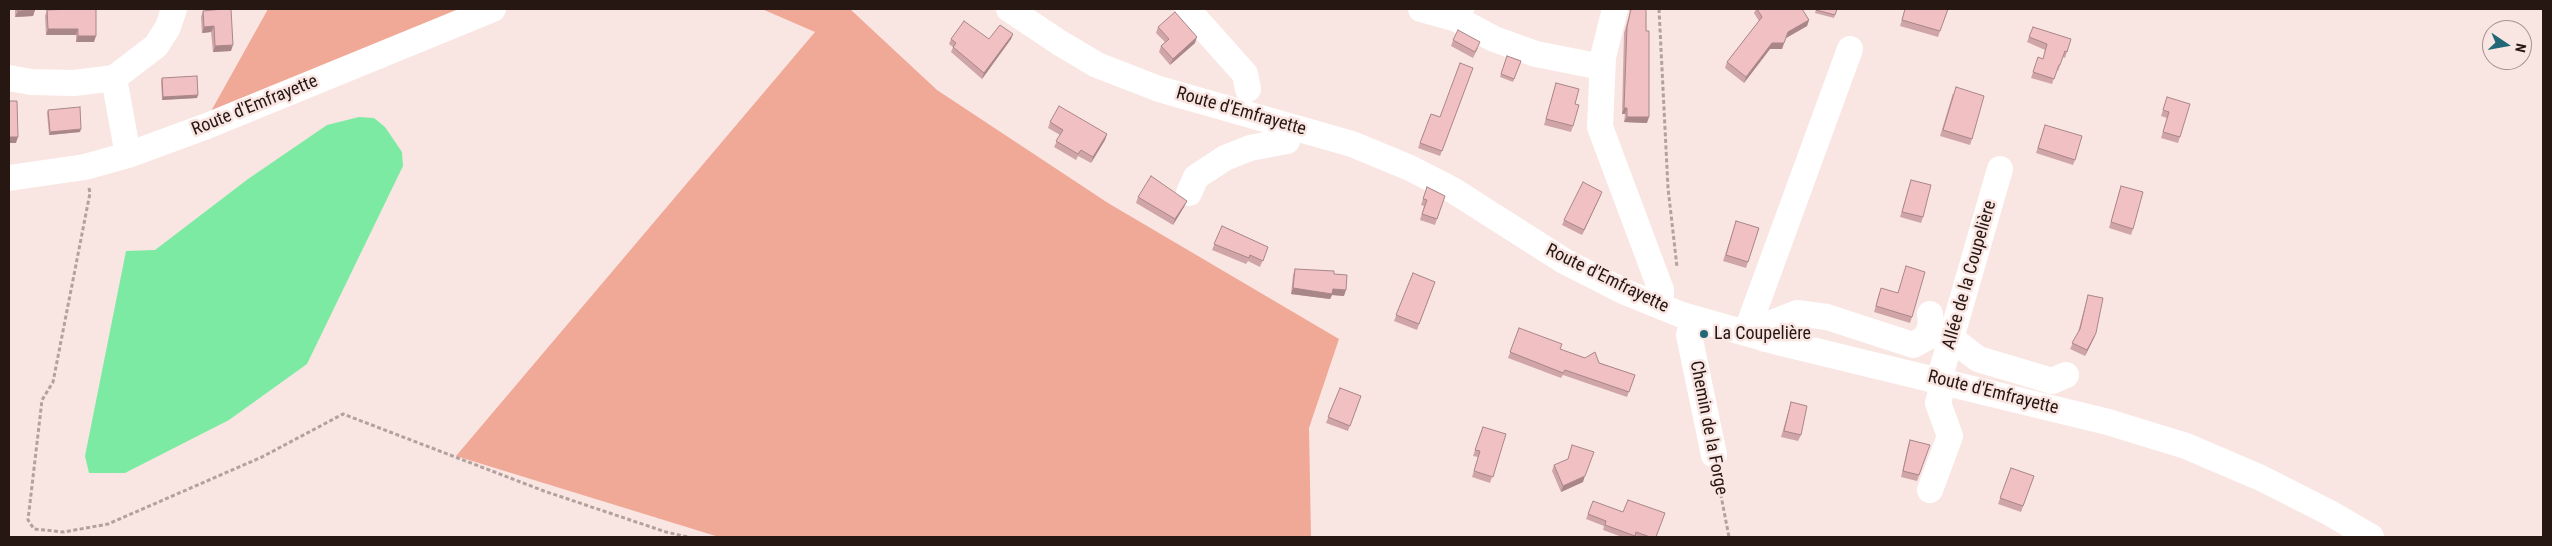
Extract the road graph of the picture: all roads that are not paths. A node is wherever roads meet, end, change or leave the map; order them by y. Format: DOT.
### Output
graph roads {
  1 [pos="174,9"];
  2 [pos="493,9"];
  3 [pos="1009,9"];
  4 [pos="1187,9"];
  5 [pos="1421,9"];
  6 [pos="1615,9"];
  7 [pos="1460,14"];
  8 [pos="1850,48"];
  9 [pos="1602,67"];
  10 [pos="9,78"];
  11 [pos="114,78"];
  12 [pos="1248,88"];
  13 [pos="1288,141"];
  14 [pos="128,155"];
  15 [pos="2000,169"];
  16 [pos="9,178"];
  17 [pos="1189,193"];
  18 [pos="1660,306"];
  19 [pos="1930,314"];
  20 [pos="1693,319"];
  21 [pos="1756,336"];
  22 [pos="1951,338"];
  23 [pos="2066,375"];
  24 [pos="1941,381"];
  25 [pos="1714,455"];
  26 [pos="1930,490"];
  27 [pos="2371,537"];
  1 -- 11 [label="street"];
  2 -- 14 [label="street, Route d'Emfrayette"];
  3 -- 18 [label="street, Route d'Emfrayette"];
  4 -- 12 [label="street"];
  5 -- 7 [label="street"];
  6 -- 9 [label="street"];
  7 -- 9 [label="street"];
  8 -- 21 [label="street"];
  9 -- 18 [label="street"];
  10 -- 11 [label="street"];
  11 -- 14 [label="street"];
  13 -- 17 [label="street"];
  14 -- 16 [label="street, Route d'Emfrayette"];
  15 -- 22 [label="street, Allée de la Coupelière"];
  18 -- 20 [label="street, Route d'Emfrayette"];
  19 -- 21 [label="street"];
  20 -- 21 [label="street, Route d'Emfrayette"];
  20 -- 25 [label="street, Chemin de la Forge"];
  21 -- 24 [label="street, Route d'Emfrayette"];
  22 -- 23 [label="street"];
  22 -- 24 [label="street, Allée de la Coupelière"];
  24 -- 26 [label="street, Allée de la Coupelière"];
  24 -- 27 [label="street, Route d'Emfrayette"];
}
